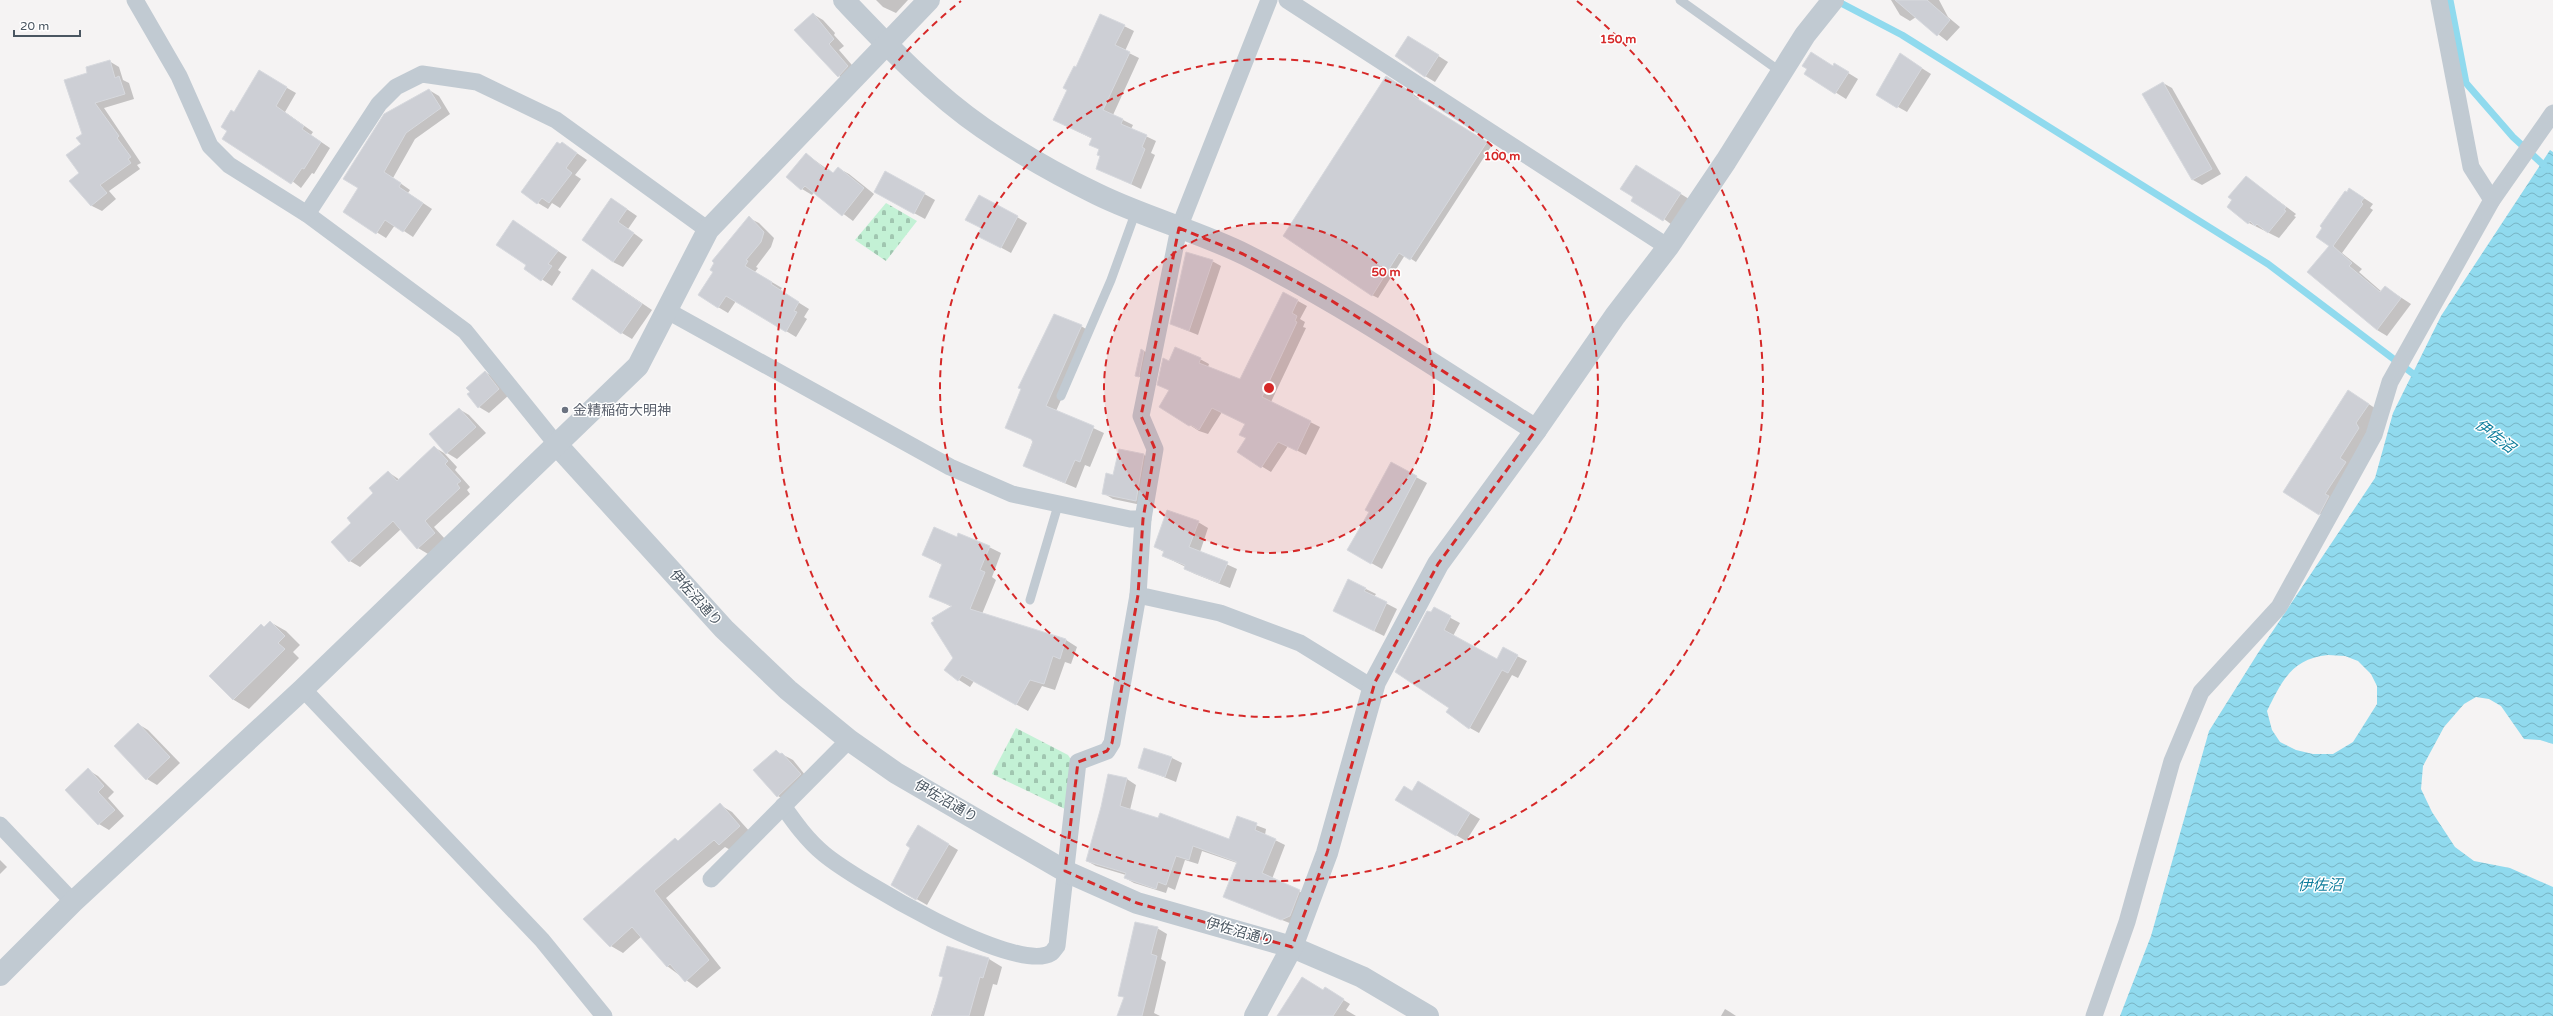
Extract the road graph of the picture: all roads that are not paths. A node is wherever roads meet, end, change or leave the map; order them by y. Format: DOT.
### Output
graph roads {
  1 [pos="135,0"];
  2 [pos="844,0"];
  3 [pos="929,0"];
  4 [pos="1269,0"];
  5 [pos="1287,0"];
  6 [pos="1680,0"];
  7 [pos="1833,0"];
  8 [pos="2439,0"];
  9 [pos="888,46"];
  10 [pos="1781,72"];
  11 [pos="2553,113"];
  12 [pos="2492,200"];
  13 [pos="1136,211"];
  14 [pos="306,214"];
  15 [pos="1179,228"];
  16 [pos="708,230"];
  17 [pos="1668,247"];
  18 [pos="666,310"];
  19 [pos="1061,396"];
  20 [pos="1536,430"];
  21 [pos="557,445"];
  22 [pos="1059,502"];
  23 [pos="1143,519"];
  24 [pos="1138,595"];
  25 [pos="1030,600"];
  26 [pos="1373,688"];
  27 [pos="303,689"];
  28 [pos="849,740"];
  29 [pos="782,806"];
  30 [pos="0,825"];
  31 [pos="1065,871"];
  32 [pos="712,879"];
  33 [pos="73,902"];
  34 [pos="1292,947"];
  35 [pos="0,975"];
  36 [pos="604,1016"];
  37 [pos="1255,1016"];
  38 [pos="1428,1016"];
  39 [pos="2094,1016"];
  1 -- 14 [label="street"];
  2 -- 9 [label="street"];
  3 -- 9 [label="street"];
  4 -- 15 [label="street"];
  5 -- 17 [label="street"];
  6 -- 10 [label="lane"];
  7 -- 10 [label="street"];
  8 -- 12 [label="street"];
  9 -- 13 [label="street"];
  9 -- 16 [label="street"];
  10 -- 17 [label="street"];
  11 -- 12 [label="street"];
  12 -- 39 [label="street"];
  13 -- 15 [label="street"];
  13 -- 19 [label="lane"];
  14 -- 16 [label="street"];
  14 -- 21 [label="street"];
  15 -- 20 [label="street"];
  15 -- 23 [label="street"];
  16 -- 18 [label="street"];
  17 -- 20 [label="street"];
  18 -- 21 [label="street"];
  18 -- 22 [label="street"];
  20 -- 26 [label="street"];
  21 -- 27 [label="street"];
  21 -- 28 [label="street, 伊佐沼通り"];
  22 -- 23 [label="street"];
  22 -- 25 [label="lane"];
  23 -- 24 [label="street"];
  24 -- 26 [label="street"];
  24 -- 31 [label="street"];
  26 -- 34 [label="street"];
  27 -- 33 [label="street"];
  27 -- 36 [label="street"];
  28 -- 29 [label="street"];
  28 -- 31 [label="street, 伊佐沼通り"];
  29 -- 31 [label="street"];
  29 -- 32 [label="street"];
  30 -- 33 [label="street"];
  31 -- 34 [label="street, 伊佐沼通り"];
  33 -- 35 [label="street"];
  34 -- 37 [label="street"];
  34 -- 38 [label="street, 伊佐沼通り"];
}
